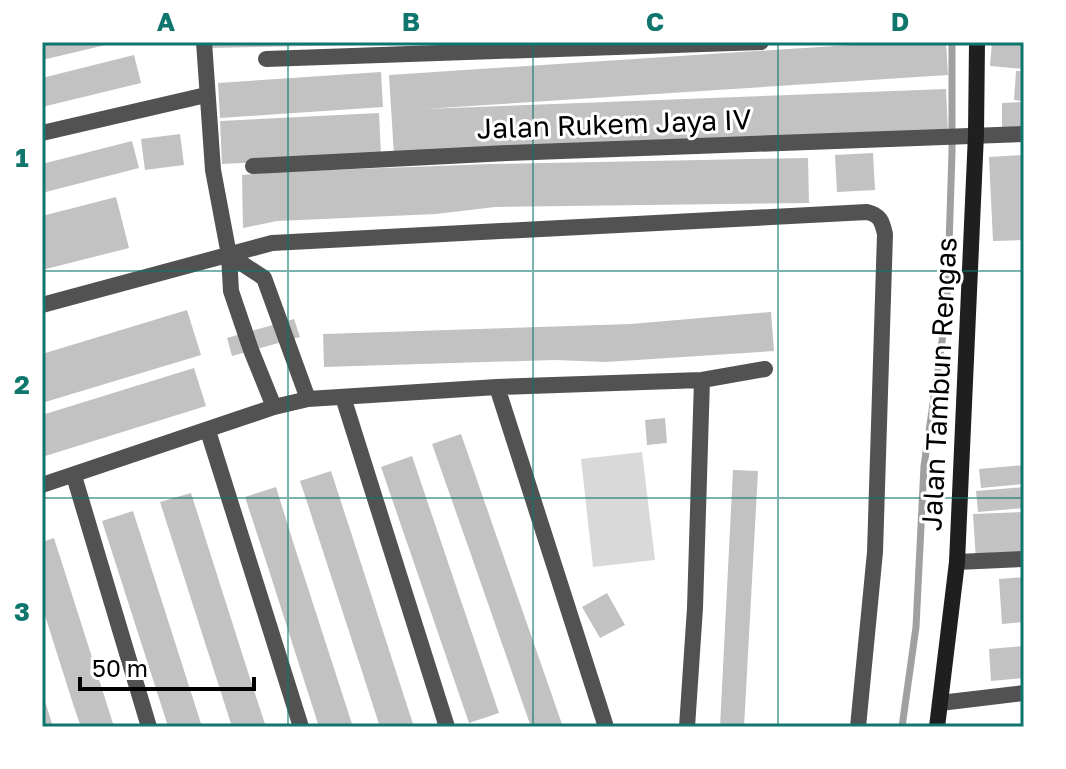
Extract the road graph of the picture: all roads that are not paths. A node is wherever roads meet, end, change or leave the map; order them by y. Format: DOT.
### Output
graph roads {
  1 [pos="204,42"];
  2 [pos="761,42"];
  3 [pos="977,42"];
  4 [pos="266,59"];
  5 [pos="206,95"];
  6 [pos="42,133"];
  7 [pos="1024,134"];
  8 [pos="972,135"];
  9 [pos="253,166"];
  10 [pos="229,255"];
  11 [pos="42,305"];
  12 [pos="765,369"];
  13 [pos="702,380"];
  14 [pos="497,387"];
  15 [pos="343,397"];
  16 [pos="308,399"];
  17 [pos="274,407"];
  18 [pos="208,431"];
  19 [pos="74,476"];
  20 [pos="42,485"];
  21 [pos="1024,559"];
  22 [pos="957,562"];
  23 [pos="1024,693"];
  24 [pos="940,703"];
  25 [pos="149,727"];
  26 [pos="301,727"];
  27 [pos="447,727"];
  28 [pos="606,727"];
  29 [pos="687,727"];
  30 [pos="858,727"];
  31 [pos="937,727"];
  1 -- 5 [label="street"];
  2 -- 4 [label="street"];
  3 -- 8 [label="street, Jalan Tambun Rengas"];
  5 -- 6 [label="street"];
  5 -- 10 [label="street"];
  7 -- 8 [label="street, Jalan Rukem Jaya IV"];
  8 -- 9 [label="street, Jalan Rukem Jaya IV"];
  8 -- 22 [label="street, Jalan Tambun Rengas"];
  10 -- 11 [label="street"];
  10 -- 16 [label="street"];
  10 -- 17 [label="street"];
  10 -- 30 [label="street"];
  12 -- 13 [label="street"];
  13 -- 14 [label="street"];
  13 -- 29 [label="street"];
  14 -- 15 [label="street"];
  14 -- 28 [label="street"];
  15 -- 16 [label="street"];
  15 -- 27 [label="street"];
  16 -- 17 [label="street"];
  17 -- 18 [label="street"];
  18 -- 19 [label="street"];
  18 -- 26 [label="street"];
  19 -- 20 [label="street"];
  19 -- 25 [label="street"];
  21 -- 22 [label="street"];
  22 -- 24 [label="street, Jalan Tambun Rengas"];
  23 -- 24 [label="street"];
  24 -- 31 [label="street, Jalan Tambun Rengas"];
}
